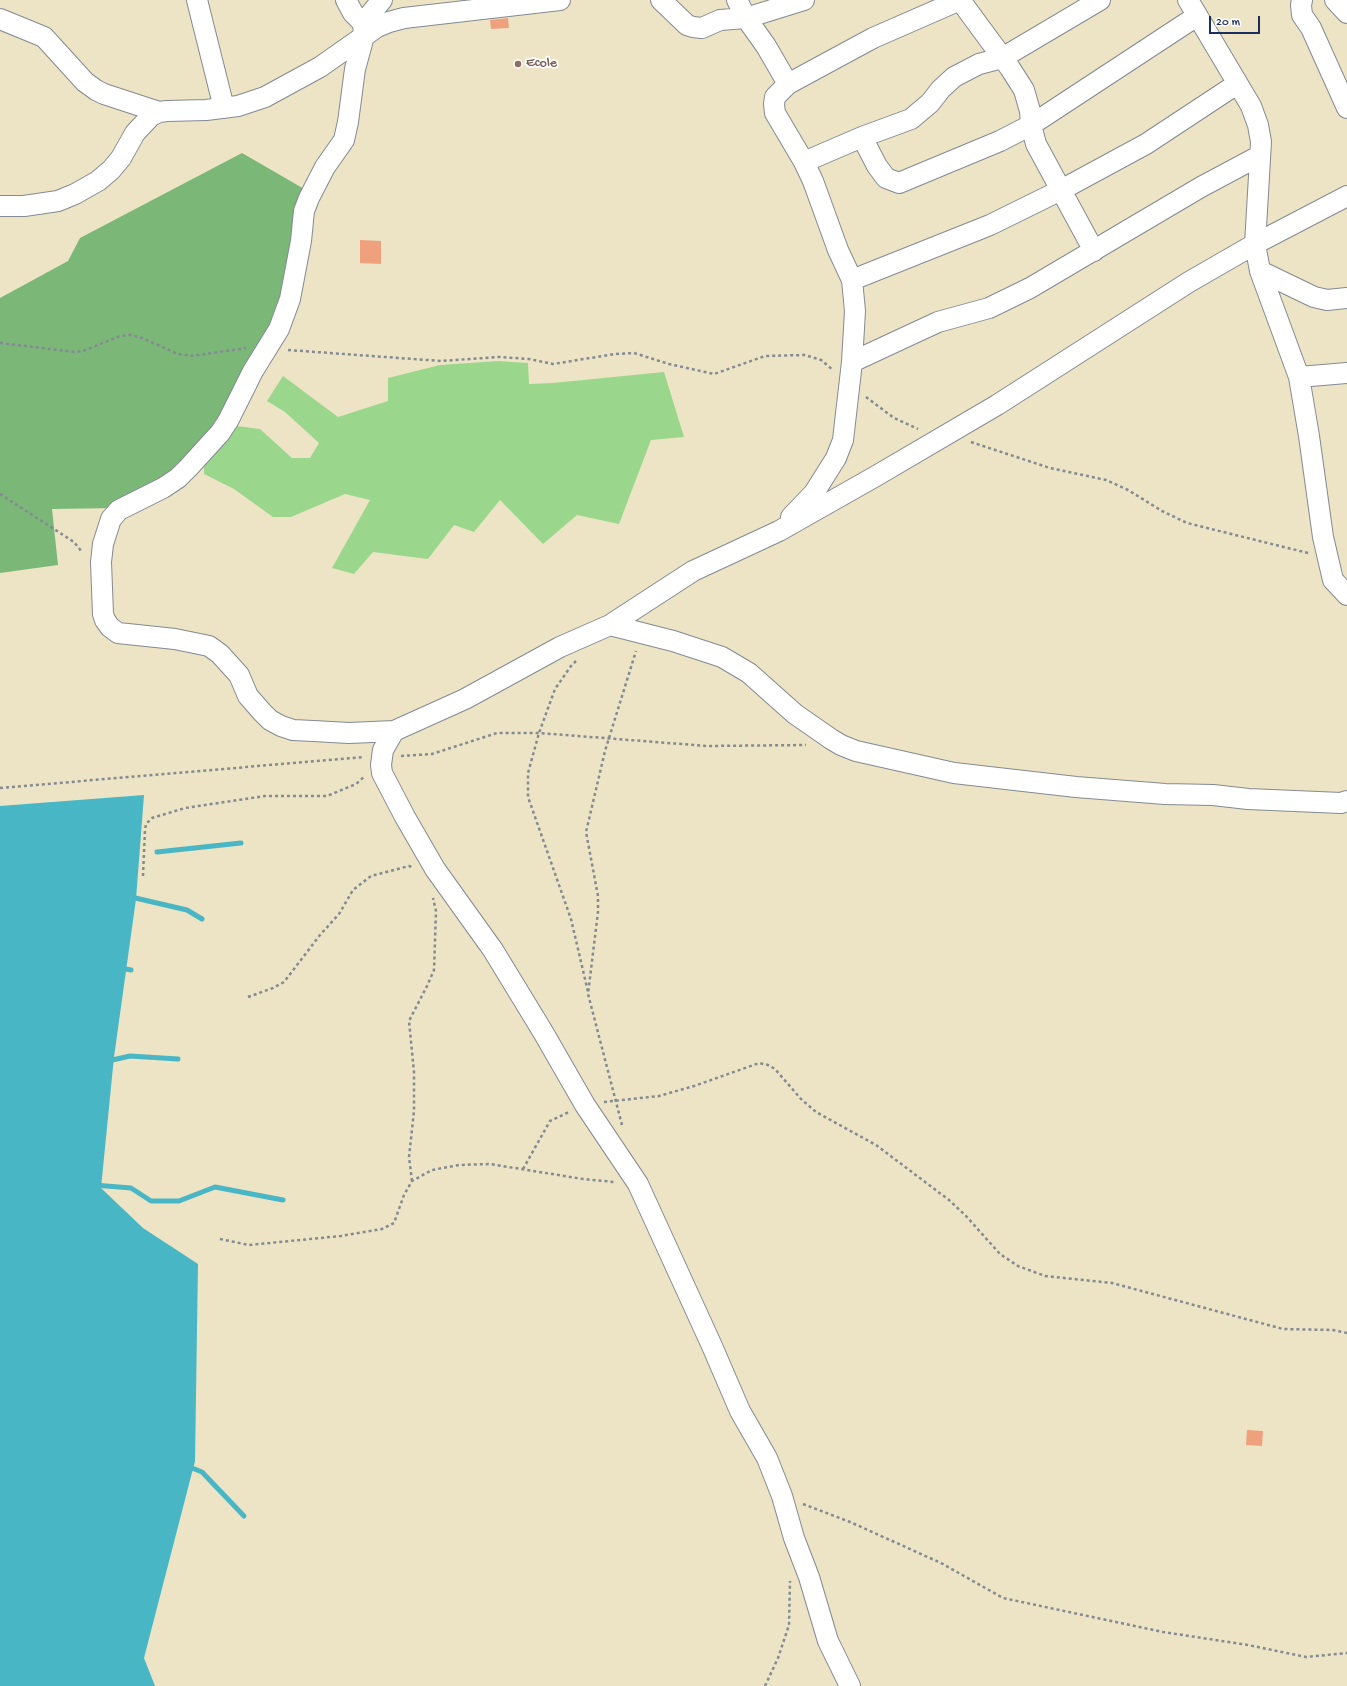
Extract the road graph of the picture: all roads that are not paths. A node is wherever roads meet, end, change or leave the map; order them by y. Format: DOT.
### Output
graph roads {
  1 [pos="197,0"];
  2 [pos="346,0"];
  3 [pos="382,0"];
  4 [pos="560,0"];
  5 [pos="661,0"];
  6 [pos="737,0"];
  7 [pos="804,0"];
  8 [pos="960,0"];
  9 [pos="1100,0"];
  10 [pos="1302,0"];
  11 [pos="1335,0"];
  12 [pos="1192,8"];
  13 [pos="1347,13"];
  14 [pos="746,18"];
  15 [pos="0,19"];
  16 [pos="364,30"];
  17 [pos="1002,58"];
  18 [pos="788,84"];
  19 [pos="1238,84"];
  20 [pos="224,108"];
  21 [pos="1347,108"];
  22 [pos="159,112"];
  23 [pos="1031,125"];
  24 [pos="862,137"];
  25 [pos="1259,156"];
  26 [pos="804,162"];
  27 [pos="1061,190"];
  28 [pos="1347,196"];
  29 [pos="0,206"];
  30 [pos="1255,244"];
  31 [pos="1094,251"];
  32 [pos="1260,271"];
  33 [pos="852,280"];
  34 [pos="1347,298"];
  35 [pos="852,362"];
  36 [pos="1347,373"];
  37 [pos="1299,377"];
  38 [pos="778,530"];
  39 [pos="1347,595"];
  40 [pos="610,625"];
  41 [pos="394,731"];
  42 [pos="1347,801"];
  43 [pos="850,1686"];
  1 -- 20 [label="street"];
  2 -- 16 [label="street"];
  3 -- 16 [label="street"];
  4 -- 16 [label="street"];
  5 -- 14 [label="street"];
  6 -- 14 [label="street"];
  7 -- 14 [label="street"];
  8 -- 17 [label="street"];
  8 -- 18 [label="street"];
  9 -- 17 [label="street"];
  10 -- 21 [label="street"];
  11 -- 13 [label="street"];
  12 -- 19 [label="street"];
  12 -- 23 [label="street"];
  14 -- 18 [label="street"];
  15 -- 22 [label="street"];
  16 -- 20 [label="street"];
  16 -- 41 [label="street"];
  17 -- 23 [label="street"];
  17 -- 24 [label="street"];
  18 -- 26 [label="street"];
  19 -- 25 [label="street"];
  19 -- 27 [label="street"];
  20 -- 22 [label="street"];
  22 -- 29 [label="street"];
  23 -- 24 [label="street"];
  23 -- 27 [label="street"];
  24 -- 26 [label="street"];
  25 -- 30 [label="street"];
  25 -- 31 [label="street"];
  26 -- 33 [label="street"];
  27 -- 31 [label="street"];
  27 -- 33 [label="street"];
  28 -- 30 [label="street"];
  30 -- 32 [label="street"];
  30 -- 38 [label="street"];
  31 -- 35 [label="street"];
  32 -- 34 [label="street"];
  32 -- 37 [label="street"];
  33 -- 35 [label="street"];
  35 -- 38 [label="street"];
  36 -- 37 [label="street"];
  37 -- 39 [label="street"];
  38 -- 40 [label="street"];
  40 -- 41 [label="street"];
  40 -- 42 [label="street"];
  41 -- 43 [label="street"];
}
